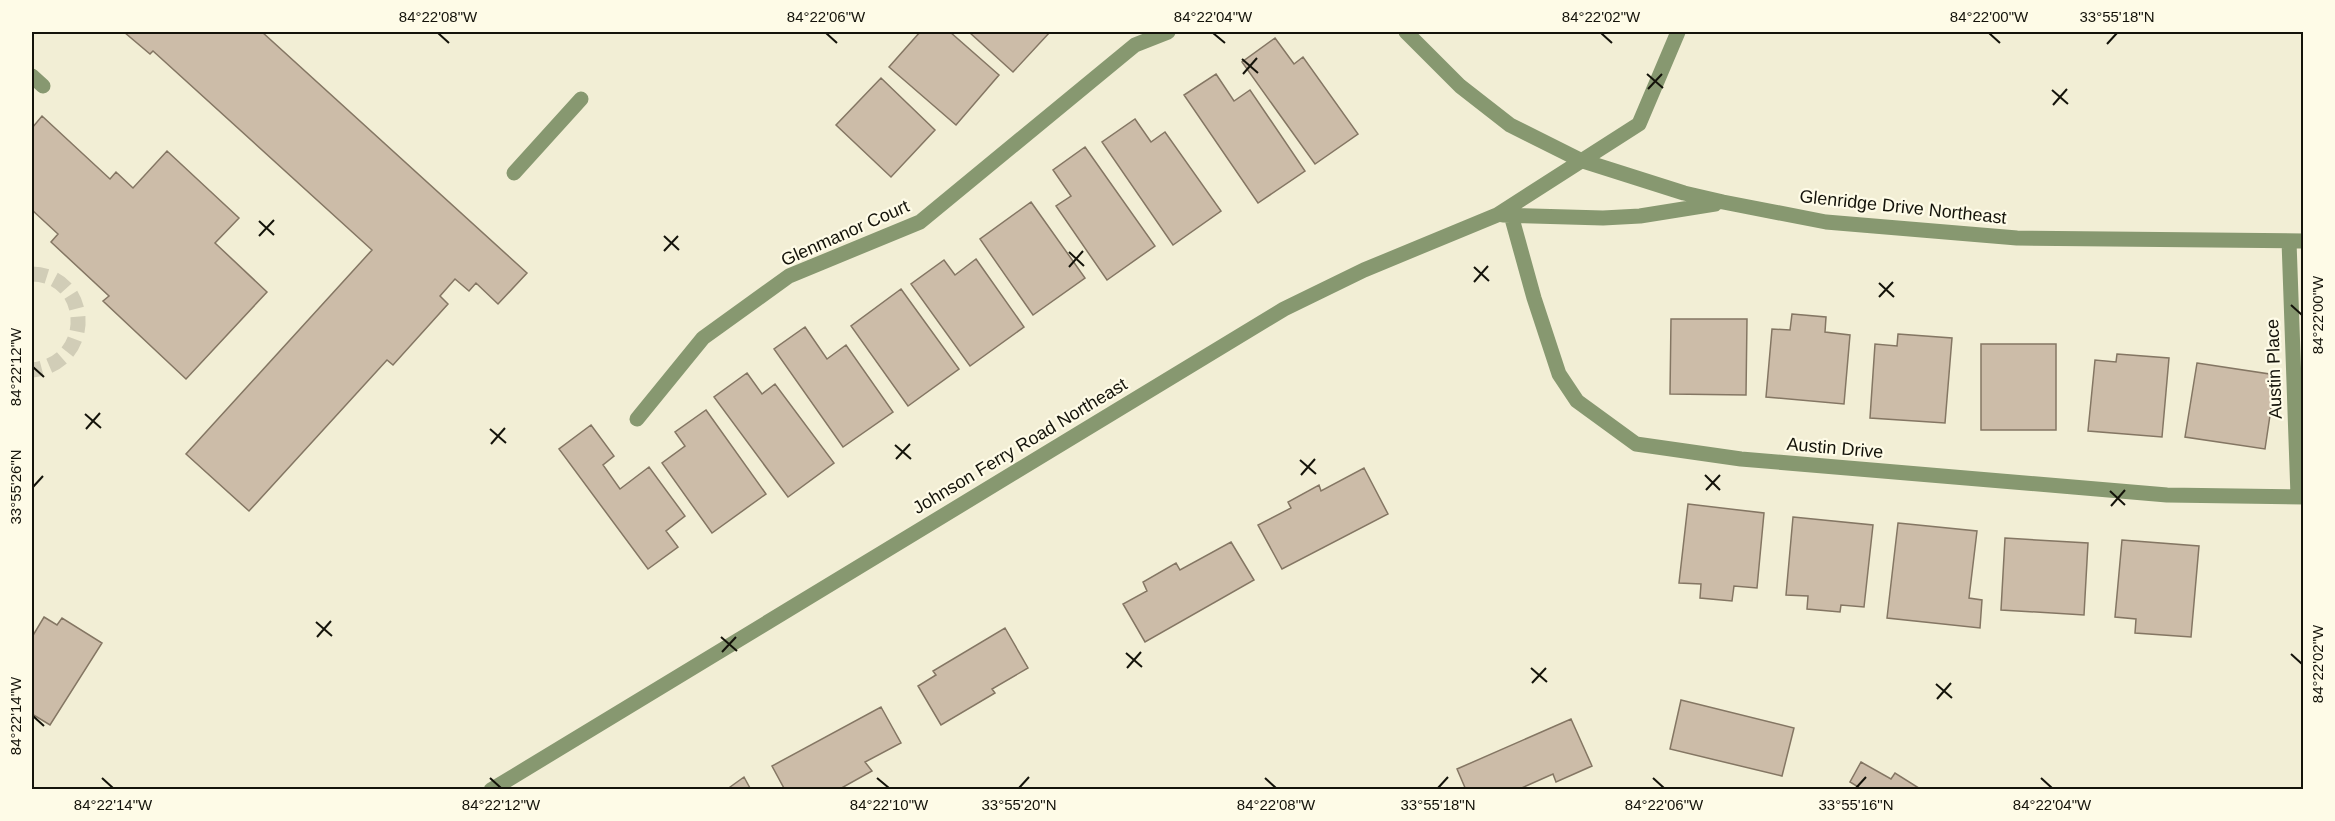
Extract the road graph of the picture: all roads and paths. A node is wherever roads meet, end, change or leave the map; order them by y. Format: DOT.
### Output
graph roads {
  1 [pos="1168,32"];
  2 [pos="1406,32"];
  3 [pos="1678,32"];
  4 [pos="581,99"];
  5 [pos="1580,160"];
  6 [pos="514,173"];
  7 [pos="1723,202"];
  8 [pos="1504,215"];
  9 [pos="2296,241"];
  10 [pos="637,419"];
  11 [pos="2301,496"];
  12 [pos="491,789"];
  1 -- 10 [label="street, Glenmanor Court"];
  2 -- 5 [label="street, Glenridge Drive Northeast"];
  3 -- 5 [label="street, Johnson Ferry Road Northeast"];
  4 -- 6 [label="street"];
  5 -- 7 [label="street, Glenridge Drive Northeast"];
  5 -- 8 [label="street, Johnson Ferry Road Northeast"];
  7 -- 8 [label="street"];
  7 -- 9 [label="street, Glenridge Drive Northeast"];
  8 -- 11 [label="street, Austin Drive"];
  8 -- 12 [label="street, Johnson Ferry Road Northeast"];
  9 -- 11 [label="street, Austin Place"];
}
